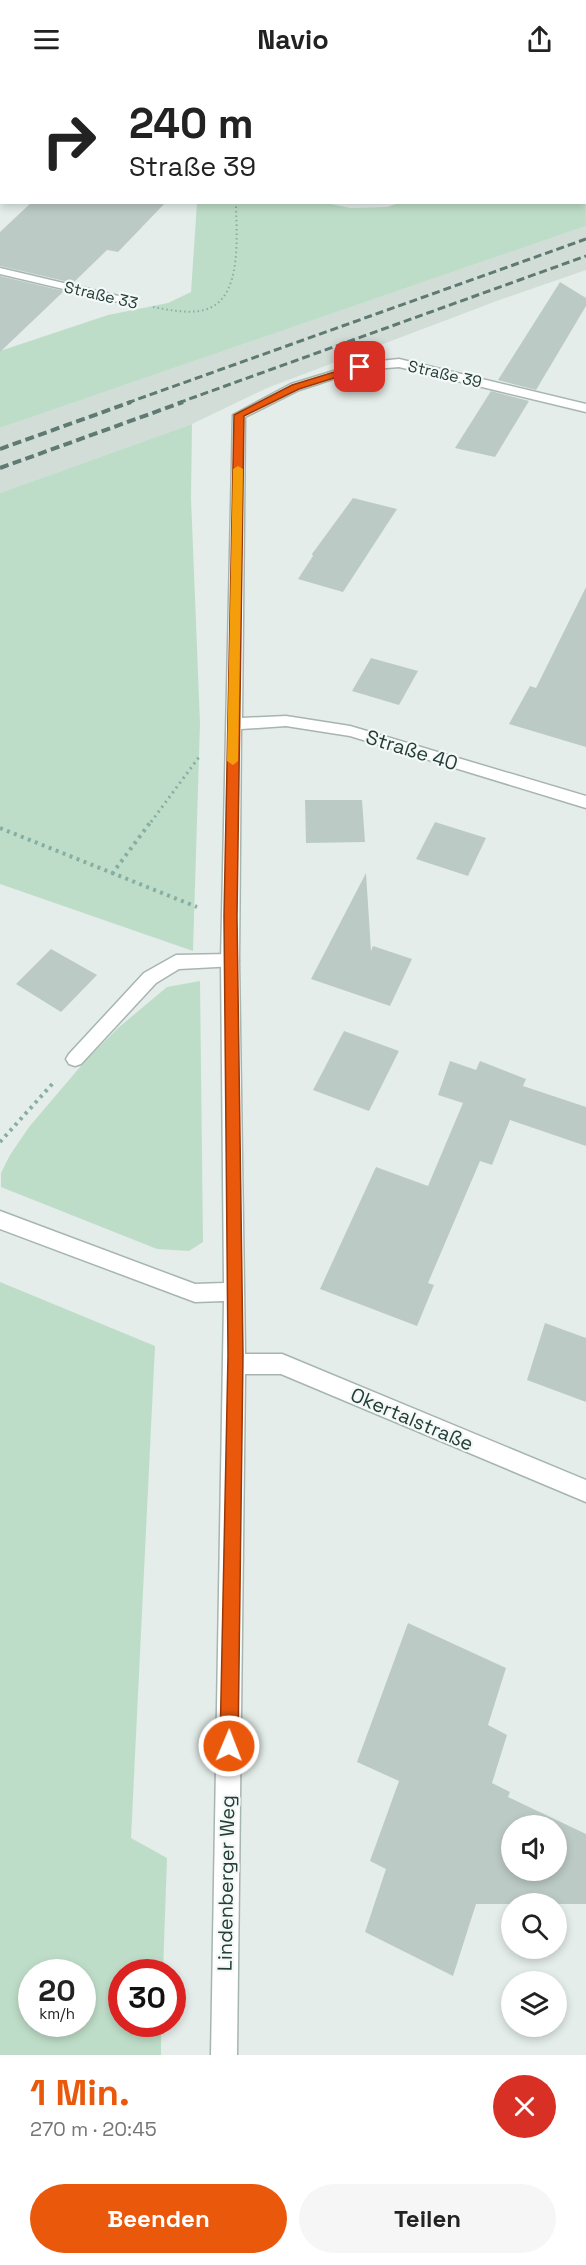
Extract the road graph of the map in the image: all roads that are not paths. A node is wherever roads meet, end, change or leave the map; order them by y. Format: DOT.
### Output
graph roads {
  1 [pos="0,271"];
  2 [pos="123,300"];
  3 [pos="586,408"];
  4 [pos="239,415"];
  5 [pos="233,724"];
  6 [pos="586,802"];
  7 [pos="230,961"];
  8 [pos="75,1059"];
  9 [pos="0,1220"];
  10 [pos="235,1292"];
  11 [pos="235,1364"];
  12 [pos="586,1491"];
  13 [pos="224,2055"];
  1 -- 2 [label="street, Straße 33"];
  3 -- 4 [label="street, Straße 39"];
  4 -- 5 [label="street, Lindenberger Weg"];
  5 -- 6 [label="street, Straße 40"];
  5 -- 7 [label="street, Lindenberger Weg"];
  7 -- 8 [label="street"];
  7 -- 10 [label="street, Lindenberger Weg"];
  9 -- 10 [label="street"];
  10 -- 11 [label="street, Lindenberger Weg"];
  11 -- 12 [label="street, Okertalstraße"];
  11 -- 13 [label="street, Lindenberger Weg"];
}
